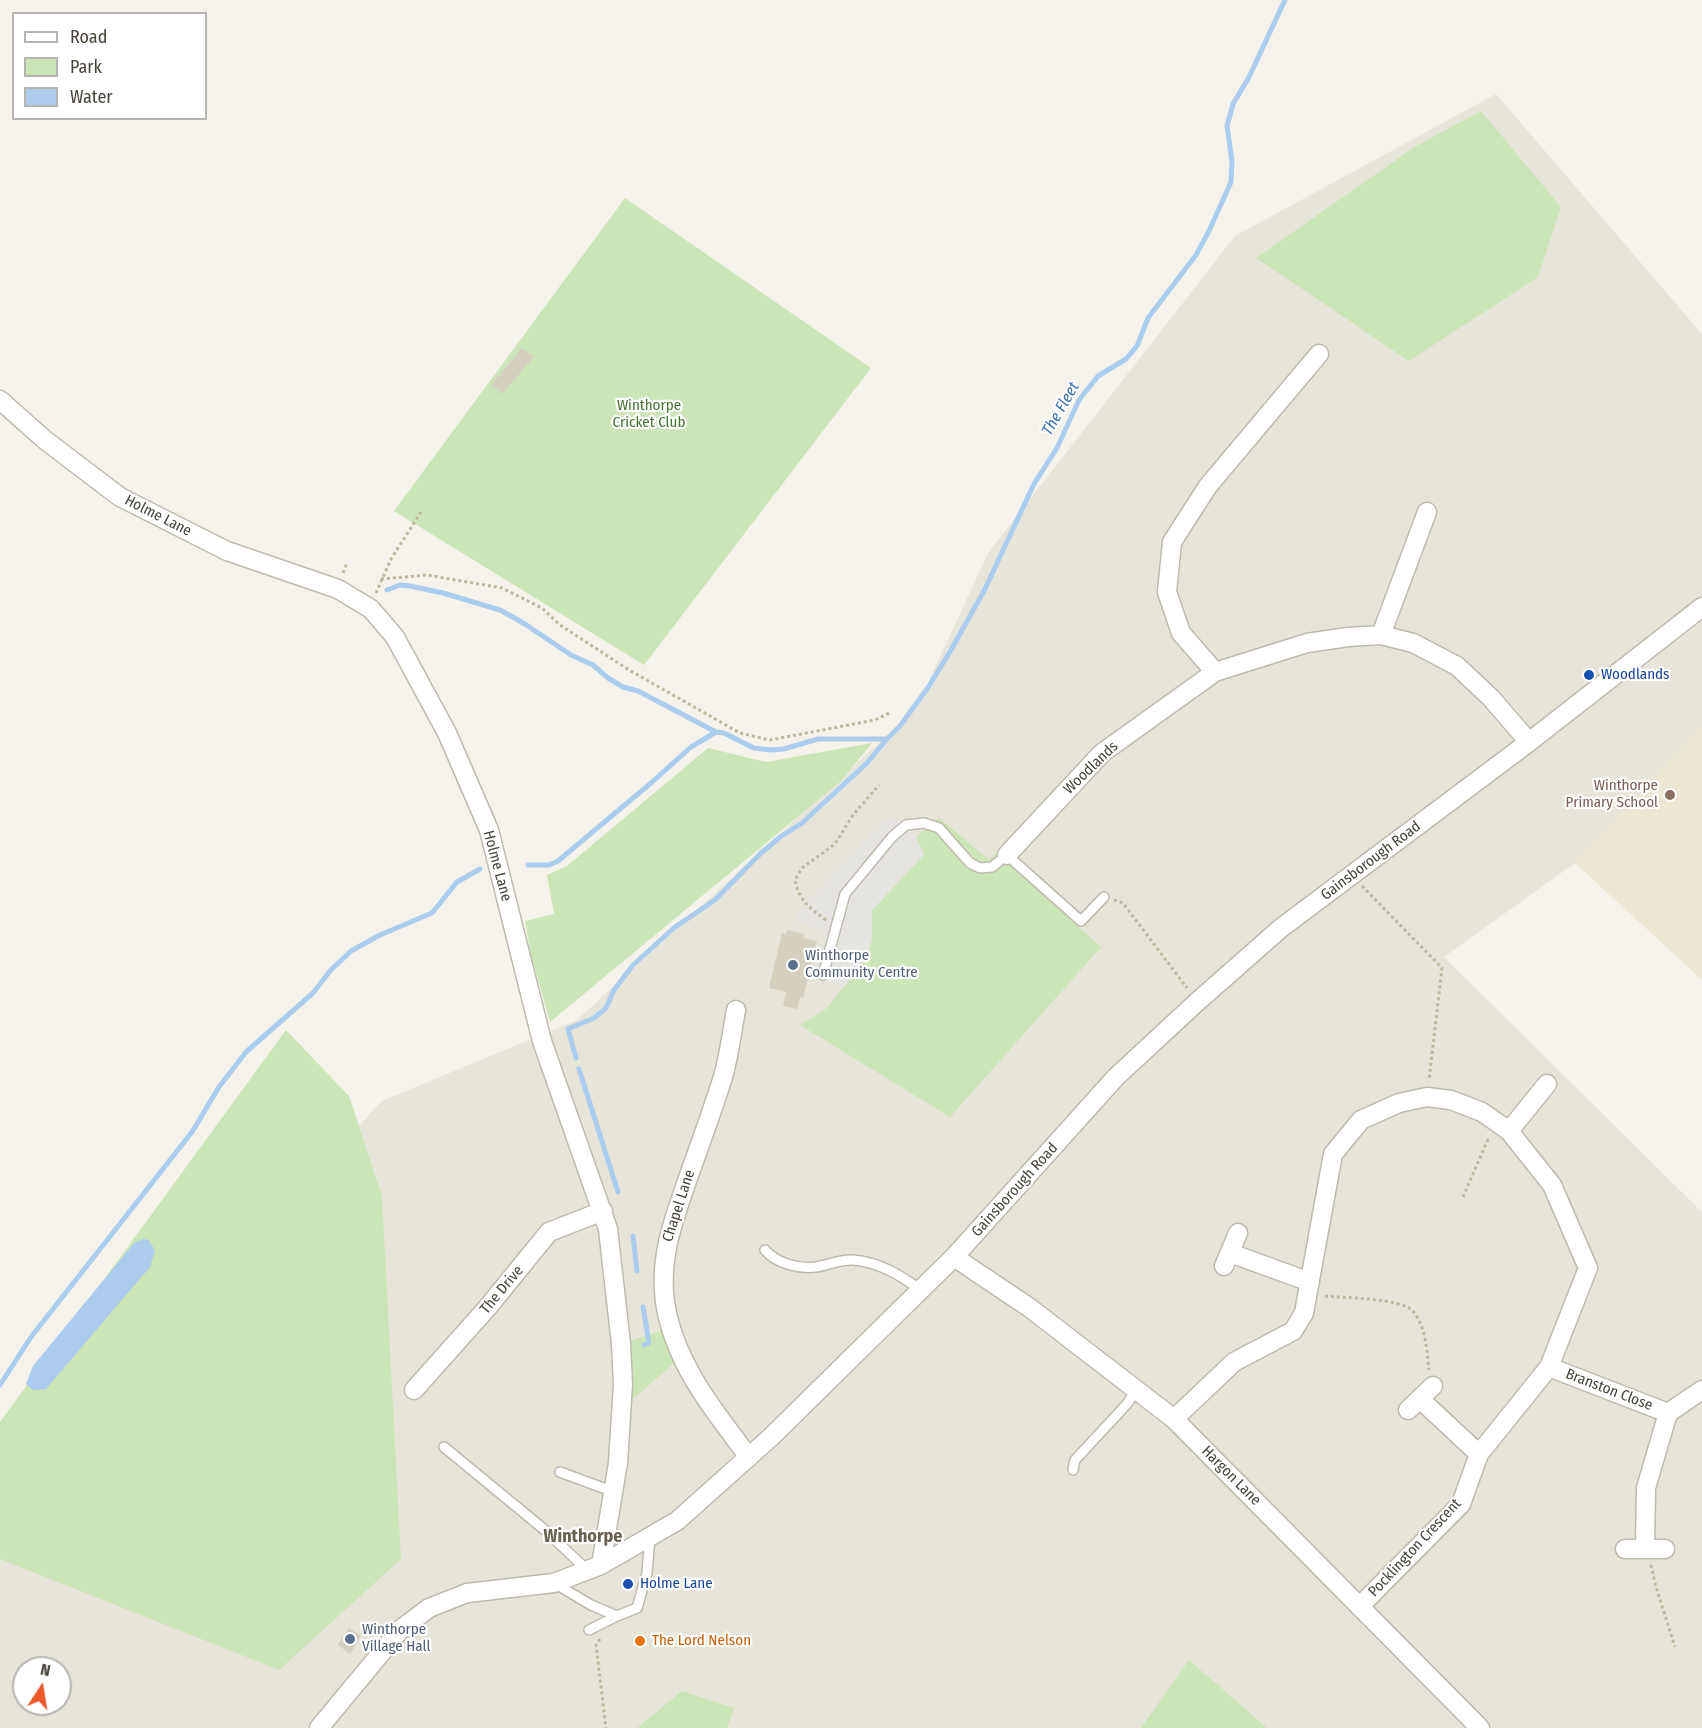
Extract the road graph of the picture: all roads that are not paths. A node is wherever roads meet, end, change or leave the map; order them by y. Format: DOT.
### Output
graph roads {
  1 [pos="1320,354"];
  2 [pos="0,400"];
  3 [pos="1427,512"];
  4 [pos="1702,606"];
  5 [pos="1381,635"];
  6 [pos="1215,672"];
  7 [pos="1528,742"];
  8 [pos="1007,855"];
  9 [pos="1104,897"];
  10 [pos="823,975"];
  11 [pos="736,1010"];
  12 [pos="1547,1084"];
  13 [pos="1502,1126"];
  14 [pos="603,1211"];
  15 [pos="1238,1233"];
  16 [pos="765,1250"];
  17 [pos="954,1257"];
  18 [pos="1309,1288"];
  19 [pos="921,1290"];
  20 [pos="1550,1367"];
  21 [pos="1433,1386"];
  22 [pos="414,1390"];
  23 [pos="1136,1390"];
  24 [pos="1702,1390"];
  25 [pos="1668,1413"];
  26 [pos="1174,1419"];
  27 [pos="444,1447"];
  28 [pos="1479,1454"];
  29 [pos="749,1457"];
  30 [pos="1073,1470"];
  31 [pos="560,1472"];
  32 [pos="614,1492"];
  33 [pos="650,1536"];
  34 [pos="1645,1548"];
  35 [pos="1665,1549"];
  36 [pos="1625,1550"];
  37 [pos="594,1568"];
  38 [pos="554,1583"];
  39 [pos="1360,1606"];
  40 [pos="617,1616"];
  41 [pos="589,1630"];
  42 [pos="319,1728"];
  43 [pos="1480,1728"];
  1 -- 6 [label="street"];
  2 -- 14 [label="street, Holme Lane"];
  3 -- 5 [label="street"];
  4 -- 7 [label="street, Gainsborough Road"];
  5 -- 6 [label="street, Woodlands"];
  5 -- 7 [label="street, Woodlands"];
  6 -- 8 [label="street, Woodlands"];
  7 -- 17 [label="street, Gainsborough Road"];
  8 -- 9 [label="lane"];
  8 -- 10 [label="lane"];
  11 -- 29 [label="street, Chapel Lane"];
  12 -- 13 [label="street"];
  13 -- 18 [label="street, Pocklington Crescent"];
  13 -- 20 [label="street, Pocklington Crescent"];
  14 -- 22 [label="street, The Drive"];
  14 -- 32 [label="street, Holme Lane"];
  15 -- 18 [label="street"];
  16 -- 19 [label="lane"];
  17 -- 19 [label="street, Gainsborough Road"];
  17 -- 23 [label="street, Hargon Lane"];
  18 -- 26 [label="street, Pocklington Crescent"];
  19 -- 29 [label="street, Gainsborough Road"];
  20 -- 25 [label="street, Branston Close"];
  20 -- 28 [label="street, Pocklington Crescent"];
  21 -- 28 [label="street"];
  23 -- 26 [label="street, Hargon Lane"];
  23 -- 30 [label="lane"];
  24 -- 25 [label="street, Branston Close"];
  25 -- 34 [label="street, Branston Close"];
  26 -- 39 [label="street, Hargon Lane"];
  27 -- 37 [label="lane"];
  28 -- 39 [label="street, Pocklington Crescent"];
  29 -- 33 [label="street, Gainsborough Road"];
  31 -- 32 [label="lane"];
  32 -- 37 [label="street, Holme Lane"];
  33 -- 37 [label="street, Gainsborough Road"];
  33 -- 40 [label="lane"];
  34 -- 35 [label="street"];
  34 -- 36 [label="street"];
  37 -- 38 [label="street, Gainsborough Road"];
  38 -- 40 [label="lane"];
  38 -- 42 [label="street, Gainsborough Road"];
  39 -- 43 [label="street, Hargon Lane"];
  40 -- 41 [label="lane"];
}
